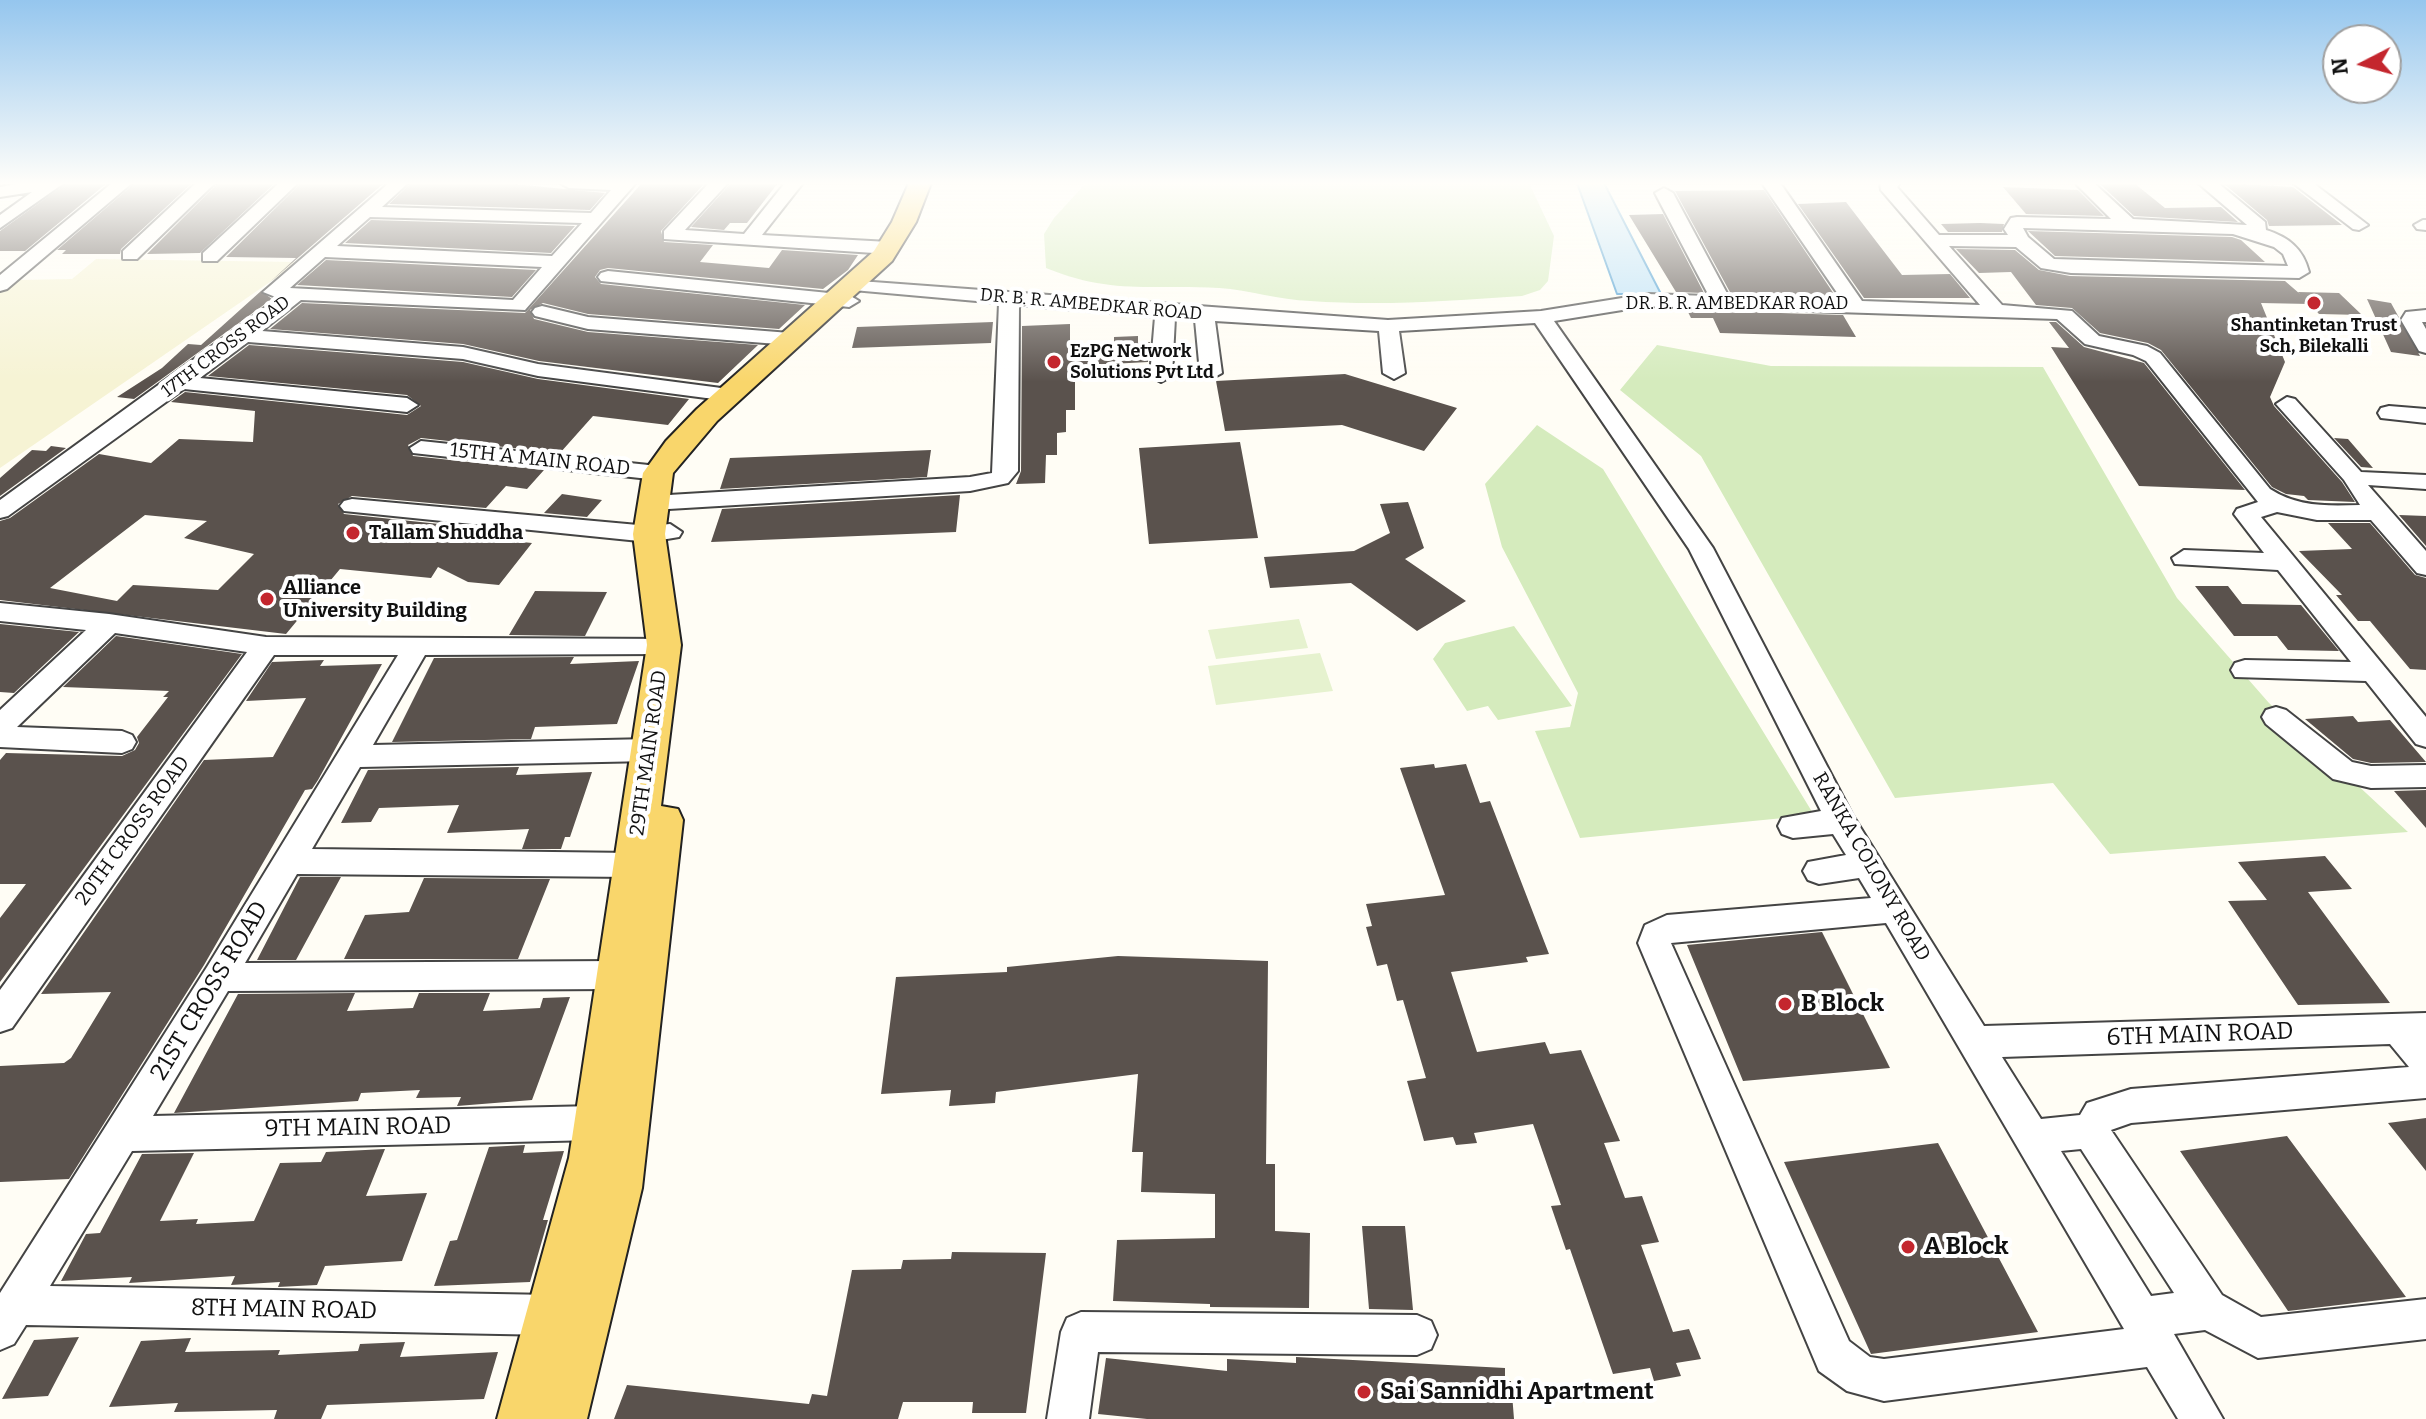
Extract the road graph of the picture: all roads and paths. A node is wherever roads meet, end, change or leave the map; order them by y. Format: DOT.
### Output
graph roads {
  1 [pos="43,249"];
  2 [pos="136,249"];
  3 [pos="218,249"];
  4 [pos="568,249"];
  5 [pos="888,249"];
  6 [pos="901,249"];
  7 [pos="1694,249"];
  8 [pos="1817,249"];
  9 [pos="1942,249"];
  10 [pos="2031,249"];
  11 [pos="2288,249"];
  12 [pos="320,251"];
  13 [pos="130,255"];
  14 [pos="210,257"];
  15 [pos="558,262"];
  16 [pos="608,277"];
  17 [pos="0,285"];
  18 [pos="851,293"];
  19 [pos="296,294"];
  20 [pos="1009,298"];
  21 [pos="1721,301"];
  22 [pos="1855,305"];
  23 [pos="1995,310"];
  24 [pos="542,312"];
  25 [pos="1165,312"];
  26 [pos="1204,314"];
  27 [pos="2426,316"];
  28 [pos="1541,317"];
  29 [pos="1388,326"];
  30 [pos="244,336"];
  31 [pos="790,339"];
  32 [pos="2426,347"];
  33 [pos="1211,373"];
  34 [pos="1394,373"];
  35 [pos="1161,376"];
  36 [pos="180,382"];
  37 [pos="729,395"];
  38 [pos="2287,404"];
  39 [pos="407,405"];
  40 [pos="2389,413"];
  41 [pos="2426,416"];
  42 [pos="421,448"];
  43 [pos="2355,479"];
  44 [pos="2426,482"];
  45 [pos="2276,504"];
  46 [pos="352,506"];
  47 [pos="660,509"];
  48 [pos="0,511"];
  49 [pos="2378,512"];
  50 [pos="2184,558"];
  51 [pos="2285,562"];
  52 [pos="2425,564"];
  53 [pos="0,612"];
  54 [pos="109,623"];
  55 [pos="664,645"];
  56 [pos="266,646"];
  57 [pos="416,648"];
  58 [pos="2245,670"];
  59 [pos="2374,672"];
  60 [pos="6,714"];
  61 [pos="2276,717"];
  62 [pos="0,737"];
  63 [pos="2426,737"];
  64 [pos="122,742"];
  65 [pos="650,750"];
  66 [pos="352,756"];
  67 [pos="2426,776"];
  68 [pos="1841,821"];
  69 [pos="1793,826"];
  70 [pos="288,861"];
  71 [pos="633,865"];
  72 [pos="1867,865"];
  73 [pos="1819,871"];
  74 [pos="1894,909"];
  75 [pos="616,975"];
  76 [pos="219,977"];
  77 [pos="0,1017"];
  78 [pos="2412,1028"];
  79 [pos="1973,1042"];
  80 [pos="2426,1062"];
  81 [pos="2426,1082"];
  82 [pos="595,1123"];
  83 [pos="2090,1131"];
  84 [pos="122,1134"];
  85 [pos="2030,1137"];
  86 [pos="2208,1309"];
  87 [pos="552,1315"];
  88 [pos="8,1318"];
  89 [pos="2426,1319"];
  90 [pos="2148,1331"];
  91 [pos="1417,1335"];
  92 [pos="524,1419"];
  93 [pos="560,1419"];
  94 [pos="1068,1419"];
  95 [pos="2202,1419"];
  1 -- 17 [label="street"];
  2 -- 13 [label="street"];
  3 -- 14 [label="street"];
  4 -- 15 [label="street"];
  5 -- 18 [label="main road, 29TH MAIN ROAD"];
  6 -- 18 [label="main road, 29TH MAIN ROAD"];
  7 -- 21 [label="street"];
  8 -- 22 [label="street"];
  9 -- 23 [label="street"];
  10 -- 11 [label="street"];
  12 -- 15 [label="street"];
  12 -- 19 [label="street, 17TH CROSS ROAD"];
  15 -- 19 [label="street"];
  16 -- 18 [label="street, DR. B. R. AMBEDKAR ROAD"];
  18 -- 20 [label="street, DR. B. R. AMBEDKAR ROAD"];
  18 -- 31 [label="main road, 29TH MAIN ROAD"];
  18 -- 47 [label="main road, 29TH MAIN ROAD"];
  19 -- 30 [label="street, 17TH CROSS ROAD"];
  20 -- 25 [label="street, DR. B. R. AMBEDKAR ROAD"];
  20 -- 47 [label="street"];
  21 -- 22 [label="street, DR. B. R. AMBEDKAR ROAD"];
  21 -- 28 [label="street, DR. B. R. AMBEDKAR ROAD"];
  22 -- 23 [label="street, DR. B. R. AMBEDKAR ROAD"];
  23 -- 45 [label="street, DR. B. R. AMBEDKAR ROAD"];
  24 -- 31 [label="street"];
  25 -- 26 [label="street, DR. B. R. AMBEDKAR ROAD"];
  25 -- 35 [label="street"];
  26 -- 29 [label="street, DR. B. R. AMBEDKAR ROAD"];
  26 -- 33 [label="street"];
  27 -- 32 [label="street"];
  28 -- 29 [label="street, DR. B. R. AMBEDKAR ROAD"];
  28 -- 68 [label="street, RANKA COLONY ROAD"];
  29 -- 34 [label="street"];
  30 -- 36 [label="street, 17TH CROSS ROAD"];
  30 -- 37 [label="street"];
  31 -- 37 [label="main road, 29TH MAIN ROAD"];
  36 -- 39 [label="street"];
  36 -- 48 [label="street, 17TH CROSS ROAD"];
  37 -- 47 [label="main road, 29TH MAIN ROAD"];
  38 -- 43 [label="street"];
  40 -- 41 [label="street"];
  42 -- 47 [label="street, 15TH A MAIN ROAD"];
  43 -- 44 [label="street"];
  43 -- 49 [label="street"];
  45 -- 49 [label="street"];
  45 -- 51 [label="street"];
  46 -- 47 [label="street"];
  47 -- 55 [label="main road, 29TH MAIN ROAD"];
  47 -- 93 [label="main road, 29TH MAIN ROAD"];
  49 -- 52 [label="street"];
  50 -- 51 [label="street"];
  51 -- 59 [label="street"];
  53 -- 54 [label="street"];
  54 -- 56 [label="street"];
  54 -- 60 [label="street"];
  55 -- 57 [label="street"];
  55 -- 65 [label="main road, 29TH MAIN ROAD"];
  56 -- 57 [label="street"];
  56 -- 77 [label="street, 20TH CROSS ROAD"];
  57 -- 66 [label="street, 21ST CROSS ROAD"];
  58 -- 59 [label="street"];
  59 -- 63 [label="street"];
  61 -- 67 [label="street"];
  62 -- 64 [label="street"];
  65 -- 66 [label="street"];
  65 -- 71 [label="main road, 29TH MAIN ROAD"];
  66 -- 70 [label="street, 21ST CROSS ROAD"];
  68 -- 69 [label="street"];
  68 -- 72 [label="street, RANKA COLONY ROAD"];
  70 -- 71 [label="street"];
  70 -- 76 [label="street, 21ST CROSS ROAD"];
  71 -- 75 [label="main road, 29TH MAIN ROAD"];
  72 -- 73 [label="street"];
  72 -- 74 [label="street, RANKA COLONY ROAD"];
  74 -- 79 [label="street, RANKA COLONY ROAD"];
  74 -- 90 [label="street"];
  75 -- 76 [label="street"];
  75 -- 82 [label="main road, 29TH MAIN ROAD"];
  76 -- 84 [label="street, 21ST CROSS ROAD"];
  78 -- 79 [label="street, 6TH MAIN ROAD"];
  78 -- 80 [label="street"];
  79 -- 85 [label="street, RANKA COLONY ROAD"];
  81 -- 83 [label="street"];
  82 -- 84 [label="street, 9TH MAIN ROAD"];
  82 -- 87 [label="main road, 29TH MAIN ROAD"];
  83 -- 85 [label="street"];
  83 -- 86 [label="street"];
  84 -- 88 [label="street, 21ST CROSS ROAD"];
  85 -- 90 [label="street, RANKA COLONY ROAD"];
  86 -- 89 [label="street"];
  86 -- 90 [label="street"];
  87 -- 88 [label="street, 8TH MAIN ROAD"];
  87 -- 92 [label="main road, 29TH MAIN ROAD"];
  90 -- 95 [label="street, RANKA COLONY ROAD"];
  91 -- 94 [label="street"];
}
